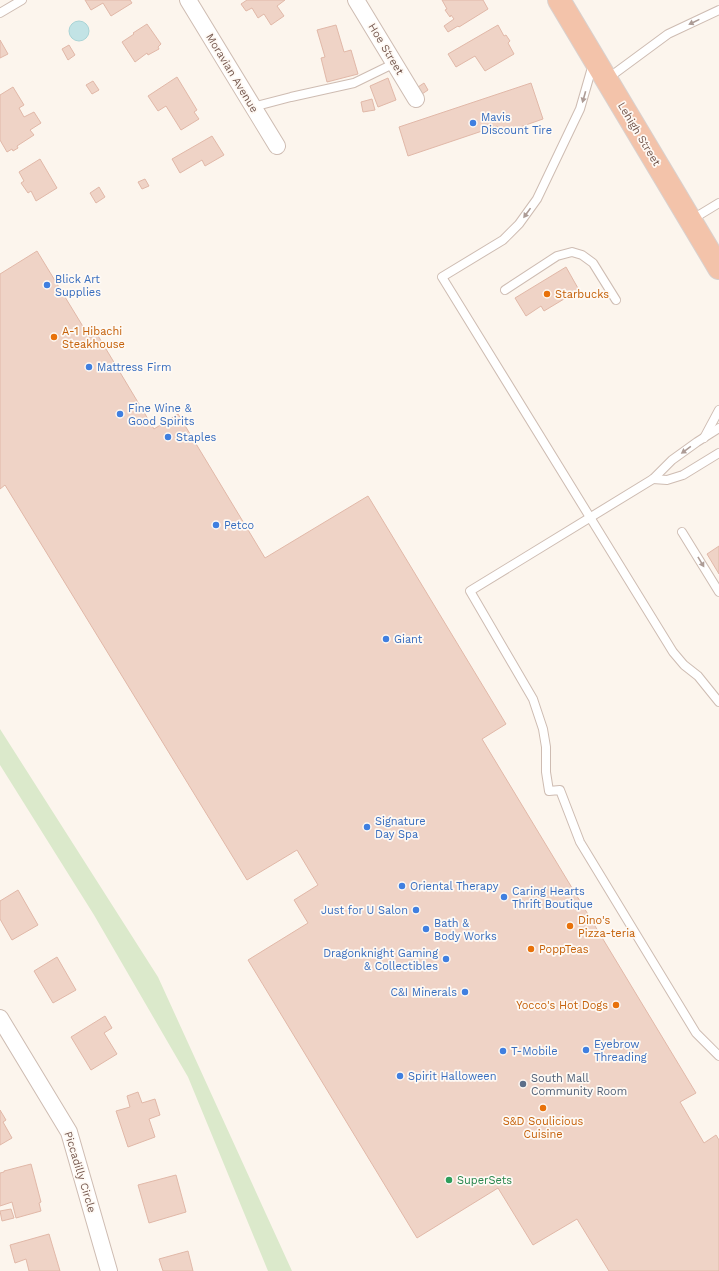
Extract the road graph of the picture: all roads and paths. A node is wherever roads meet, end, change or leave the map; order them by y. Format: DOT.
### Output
graph roads {
  1 [pos="22,0"];
  2 [pos="188,0"];
  3 [pos="356,0"];
  4 [pos="559,0"];
  5 [pos="719,10"];
  6 [pos="0,14"];
  7 [pos="594,59"];
  8 [pos="394,63"];
  9 [pos="606,79"];
  10 [pos="416,99"];
  11 [pos="253,107"];
  12 [pos="277,146"];
  13 [pos="719,203"];
  14 [pos="691,221"];
  15 [pos="719,268"];
  16 [pos="505,290"];
  17 [pos="616,300"];
  18 [pos="719,410"];
  19 [pos="719,428"];
  20 [pos="704,438"];
  21 [pos="717,455"];
  22 [pos="653,479"];
  23 [pos="590,517"];
  24 [pos="682,532"];
  25 [pos="719,592"];
  26 [pos="719,702"];
  27 [pos="0,1018"];
  28 [pos="719,1056"];
  29 [pos="109,1271"];
  1 -- 6 [label="lane"];
  2 -- 11 [label="street, Moravian Avenue"];
  3 -- 8 [label="street, Hoe Street"];
  4 -- 7 [label="highway, Lehigh Street"];
  5 -- 9 [label="lane, one-way"];
  7 -- 9 [label="highway, Lehigh Street"];
  7 -- 23 [label="lane, one-way"];
  8 -- 10 [label="street, Hoe Street"];
  8 -- 11 [label="lane"];
  9 -- 14 [label="highway, Lehigh Street"];
  11 -- 12 [label="street, Moravian Avenue"];
  13 -- 14 [label="lane"];
  14 -- 15 [label="highway, Lehigh Street"];
  16 -- 17 [label="lane"];
  18 -- 20 [label="lane"];
  19 -- 20 [label="lane"];
  20 -- 22 [label="lane, one-way"];
  21 -- 22 [label="lane"];
  22 -- 23 [label="lane"];
  23 -- 26 [label="lane"];
  23 -- 28 [label="lane"];
  24 -- 25 [label="lane, one-way"];
  27 -- 29 [label="street, Piccadilly Circle"];
}
